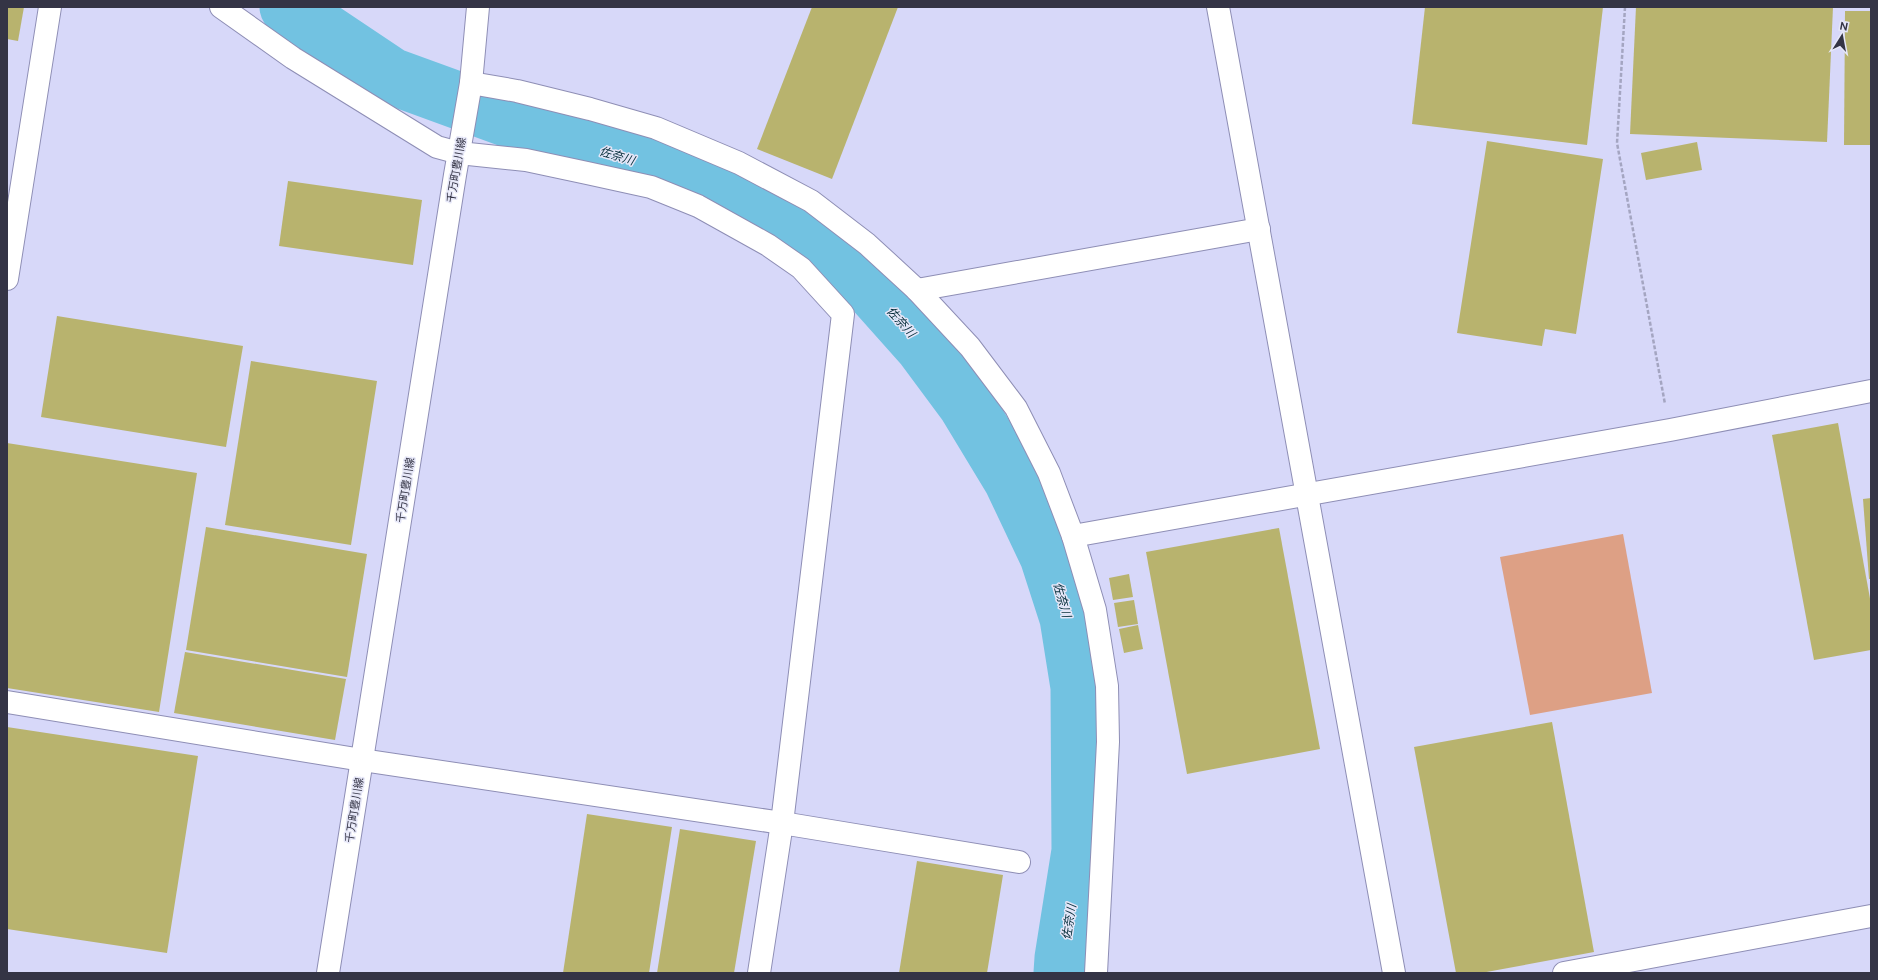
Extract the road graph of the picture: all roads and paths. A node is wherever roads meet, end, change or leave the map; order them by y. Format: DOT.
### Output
graph roads {
  1 [pos="50,7"];
  2 [pos="221,7"];
  3 [pos="478,7"];
  4 [pos="1218,7"];
  5 [pos="1625,7"];
  6 [pos="471,83"];
  7 [pos="459,153"];
  8 [pos="1258,229"];
  9 [pos="7,279"];
  10 [pos="917,290"];
  11 [pos="1871,391"];
  12 [pos="1670,430"];
  13 [pos="1307,495"];
  14 [pos="1073,536"];
  15 [pos="7,702"];
  16 [pos="362,760"];
  17 [pos="782,823"];
  18 [pos="1019,862"];
  19 [pos="1871,916"];
  20 [pos="328,973"];
  21 [pos="759,973"];
  22 [pos="1096,973"];
  23 [pos="1394,973"];
  24 [pos="1564,973"];
  1 -- 9 [label="street"];
  2 -- 7 [label="street"];
  3 -- 6 [label="street, 千万町豊川線"];
  4 -- 8 [label="street"];
  5 -- 12 [label="path"];
  6 -- 7 [label="street, 千万町豊川線"];
  6 -- 10 [label="street"];
  7 -- 16 [label="street, 千万町豊川線"];
  7 -- 17 [label="street"];
  8 -- 10 [label="street"];
  8 -- 13 [label="street"];
  10 -- 14 [label="street"];
  11 -- 12 [label="street"];
  12 -- 13 [label="street"];
  13 -- 14 [label="street"];
  13 -- 23 [label="street"];
  14 -- 22 [label="street"];
  15 -- 16 [label="street"];
  16 -- 17 [label="street"];
  16 -- 20 [label="street, 千万町豊川線"];
  17 -- 18 [label="street"];
  17 -- 21 [label="street"];
  19 -- 24 [label="street"];
}
